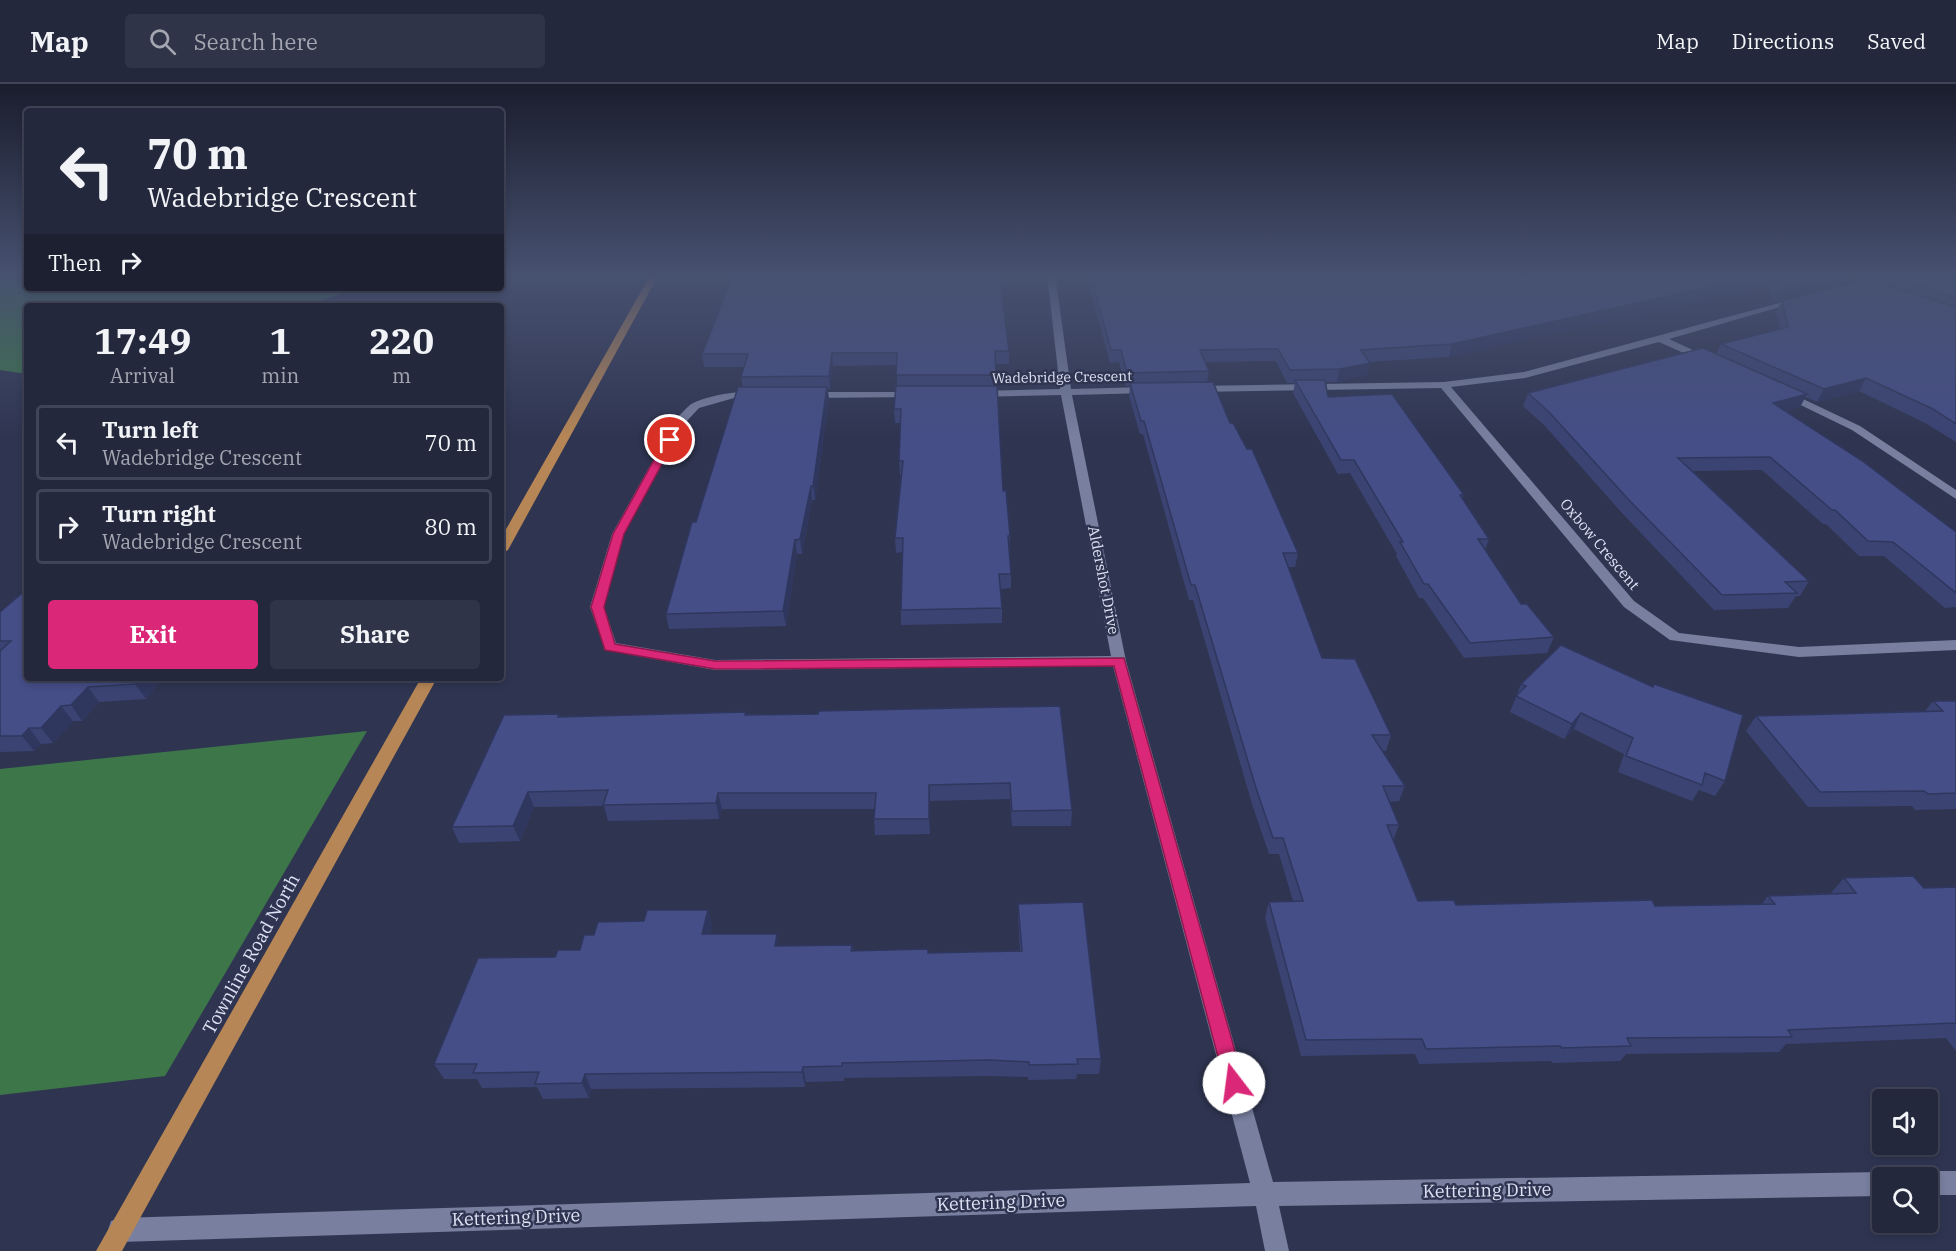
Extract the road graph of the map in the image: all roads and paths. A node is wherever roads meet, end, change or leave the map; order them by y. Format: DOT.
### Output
graph roads {
  1 [pos="625,328"];
  2 [pos="1058,328"];
  3 [pos="1699,328"];
  4 [pos="1661,339"];
  5 [pos="1716,363"];
  6 [pos="1444,385"];
  7 [pos="1771,387"];
  8 [pos="1161,390"];
  9 [pos="1184,390"];
  10 [pos="1066,392"];
  11 [pos="957,394"];
  12 [pos="768,395"];
  13 [pos="792,395"];
  14 [pos="921,395"];
  15 [pos="1956,495"];
  16 [pos="504,544"];
  17 [pos="1956,645"];
  18 [pos="1119,661"];
  19 [pos="427,681"];
  20 [pos="1938,1183"];
  21 [pos="1956,1183"];
  22 [pos="1872,1184"];
  23 [pos="1265,1194"];
  24 [pos="120,1230"];
  25 [pos="108,1251"];
  26 [pos="1276,1251"];
  1 -- 16 [label="main road"];
  2 -- 10 [label="street, Aldershot Drive"];
  3 -- 4 [label="street"];
  4 -- 5 [label="street"];
  4 -- 6 [label="street"];
  6 -- 9 [label="street"];
  6 -- 17 [label="street, Oxbow Crescent"];
  7 -- 15 [label="street"];
  8 -- 10 [label="street, Wadebridge Crescent"];
  10 -- 11 [label="street, Wadebridge Crescent"];
  10 -- 18 [label="street, Aldershot Drive"];
  12 -- 18 [label="street"];
  13 -- 14 [label="street"];
  18 -- 23 [label="street, Aldershot Drive"];
  19 -- 24 [label="main road, Townline Road North"];
  20 -- 21 [label="street"];
  22 -- 23 [label="street, Kettering Drive"];
  23 -- 24 [label="street, Kettering Drive"];
  23 -- 26 [label="street, Aldershot Drive"];
  24 -- 25 [label="main road, Townline Road North"];
}
